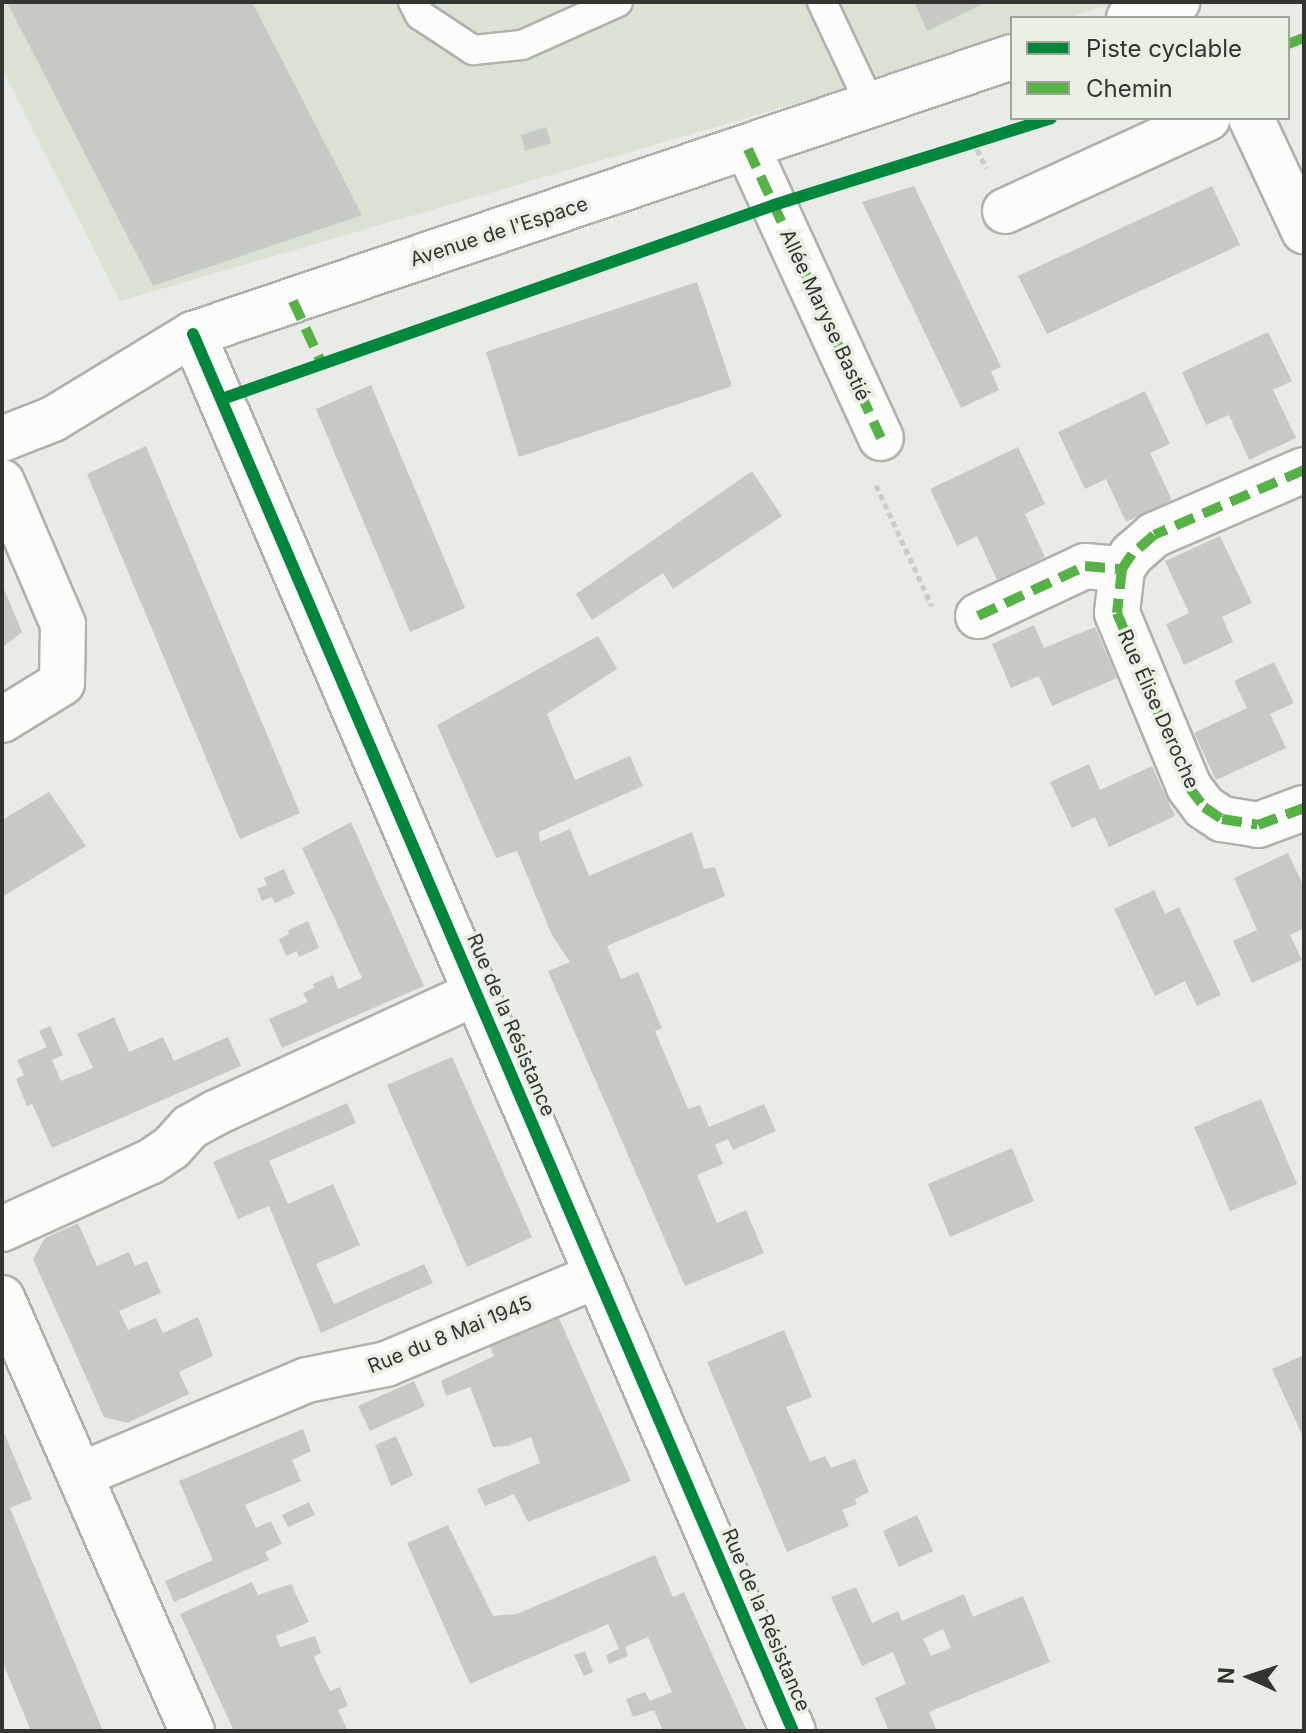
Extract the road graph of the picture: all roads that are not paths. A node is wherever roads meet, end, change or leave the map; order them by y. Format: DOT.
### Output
graph roads {
  1 [pos="413,2"];
  2 [pos="618,2"];
  3 [pos="822,2"];
  4 [pos="1177,2"];
  5 [pos="1135,16"];
  6 [pos="1010,58"];
  7 [pos="870,104"];
  8 [pos="1204,120"];
  9 [pos="1252,120"];
  10 [pos="748,149"];
  11 [pos="1005,211"];
  12 [pos="1304,231"];
  13 [pos="193,334"];
  14 [pos="881,438"];
  15 [pos="2,439"];
  16 [pos="1304,470"];
  17 [pos="2,482"];
  18 [pos="1122,569"];
  19 [pos="978,616"];
  20 [pos="2,720"];
  21 [pos="1304,808"];
  22 [pos="476,993"];
  23 [pos="2,1229"];
  24 [pos="596,1276"];
  25 [pos="2,1298"];
  26 [pos="80,1475"];
  27 [pos="192,1731"];
  28 [pos="793,1731"];
  1 -- 2 [label="lane"];
  3 -- 7 [label="lane"];
  4 -- 5 [label="street"];
  6 -- 7 [label="street, Avenue de l'Espace"];
  7 -- 10 [label="street, Avenue de l'Espace"];
  8 -- 11 [label="street"];
  9 -- 12 [label="street"];
  10 -- 13 [label="street, Avenue de l'Espace"];
  10 -- 14 [label="street, Allée Maryse Bastié"];
  13 -- 15 [label="street, Avenue de l'Espace"];
  13 -- 22 [label="street, Rue de la Résistance"];
  16 -- 18 [label="street"];
  17 -- 20 [label="street"];
  18 -- 19 [label="street"];
  18 -- 21 [label="street, Rue Élise Deroche"];
  22 -- 23 [label="street"];
  22 -- 24 [label="street, Rue de la Résistance"];
  24 -- 26 [label="street, Rue du 8 Mai 1945"];
  24 -- 28 [label="street, Rue de la Résistance"];
  25 -- 26 [label="street"];
  26 -- 27 [label="street"];
}
